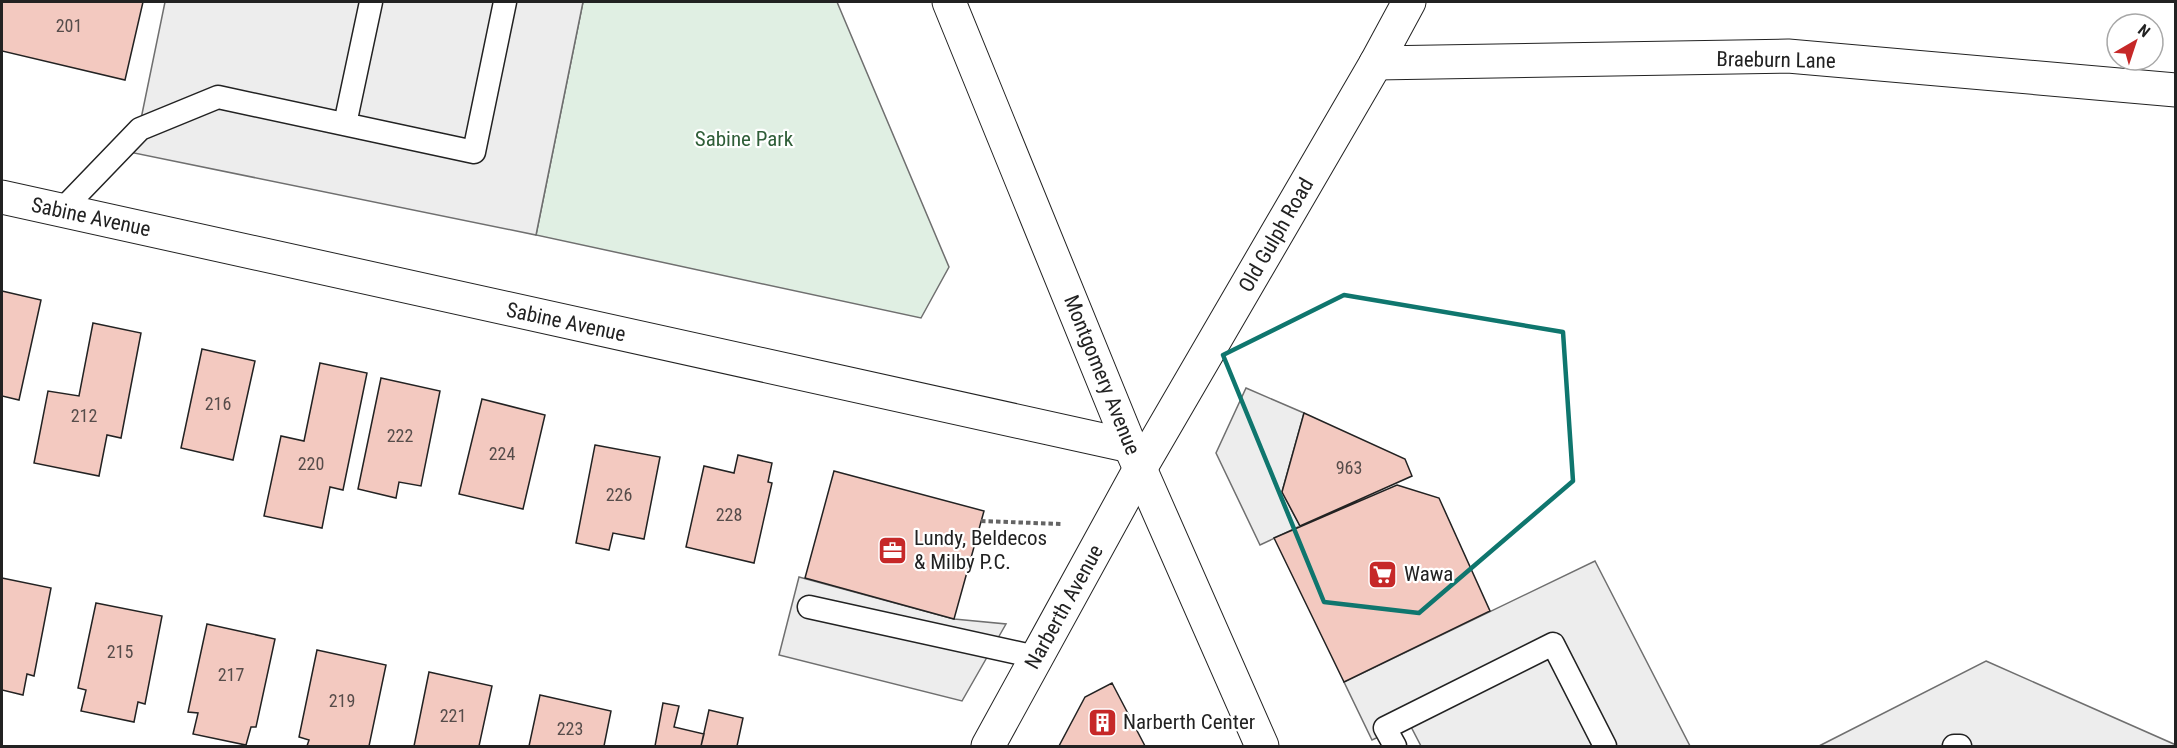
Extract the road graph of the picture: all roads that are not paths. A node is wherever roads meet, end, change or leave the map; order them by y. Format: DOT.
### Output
graph roads {
  1 [pos="370,2"];
  2 [pos="506,2"];
  3 [pos="949,2"];
  4 [pos="1409,2"];
  5 [pos="1376,63"];
  6 [pos="2175,90"];
  7 [pos="345,124"];
  8 [pos="2,197"];
  9 [pos="61,211"];
  10 [pos="1136,457"];
  11 [pos="809,607"];
  12 [pos="1036,657"];
  13 [pos="988,747"];
  14 [pos="1262,747"];
  15 [pos="1395,747"];
  16 [pos="1605,747"];
  17 [pos="1954,747"];
  18 [pos="1960,747"];
  1 -- 7 [label="lane"];
  2 -- 7 [label="lane"];
  3 -- 10 [label="street, Montgomery Avenue"];
  4 -- 5 [label="street, Old Gulph Road"];
  5 -- 6 [label="street, Braeburn Lane"];
  5 -- 10 [label="street, Old Gulph Road"];
  7 -- 9 [label="lane"];
  8 -- 9 [label="street, Sabine Avenue"];
  9 -- 10 [label="street, Sabine Avenue"];
  10 -- 12 [label="street, Narberth Avenue"];
  10 -- 14 [label="street, Montgomery Avenue"];
  11 -- 12 [label="lane"];
  12 -- 13 [label="street, Narberth Avenue"];
  15 -- 16 [label="lane"];
  17 -- 18 [label="lane"];
}
